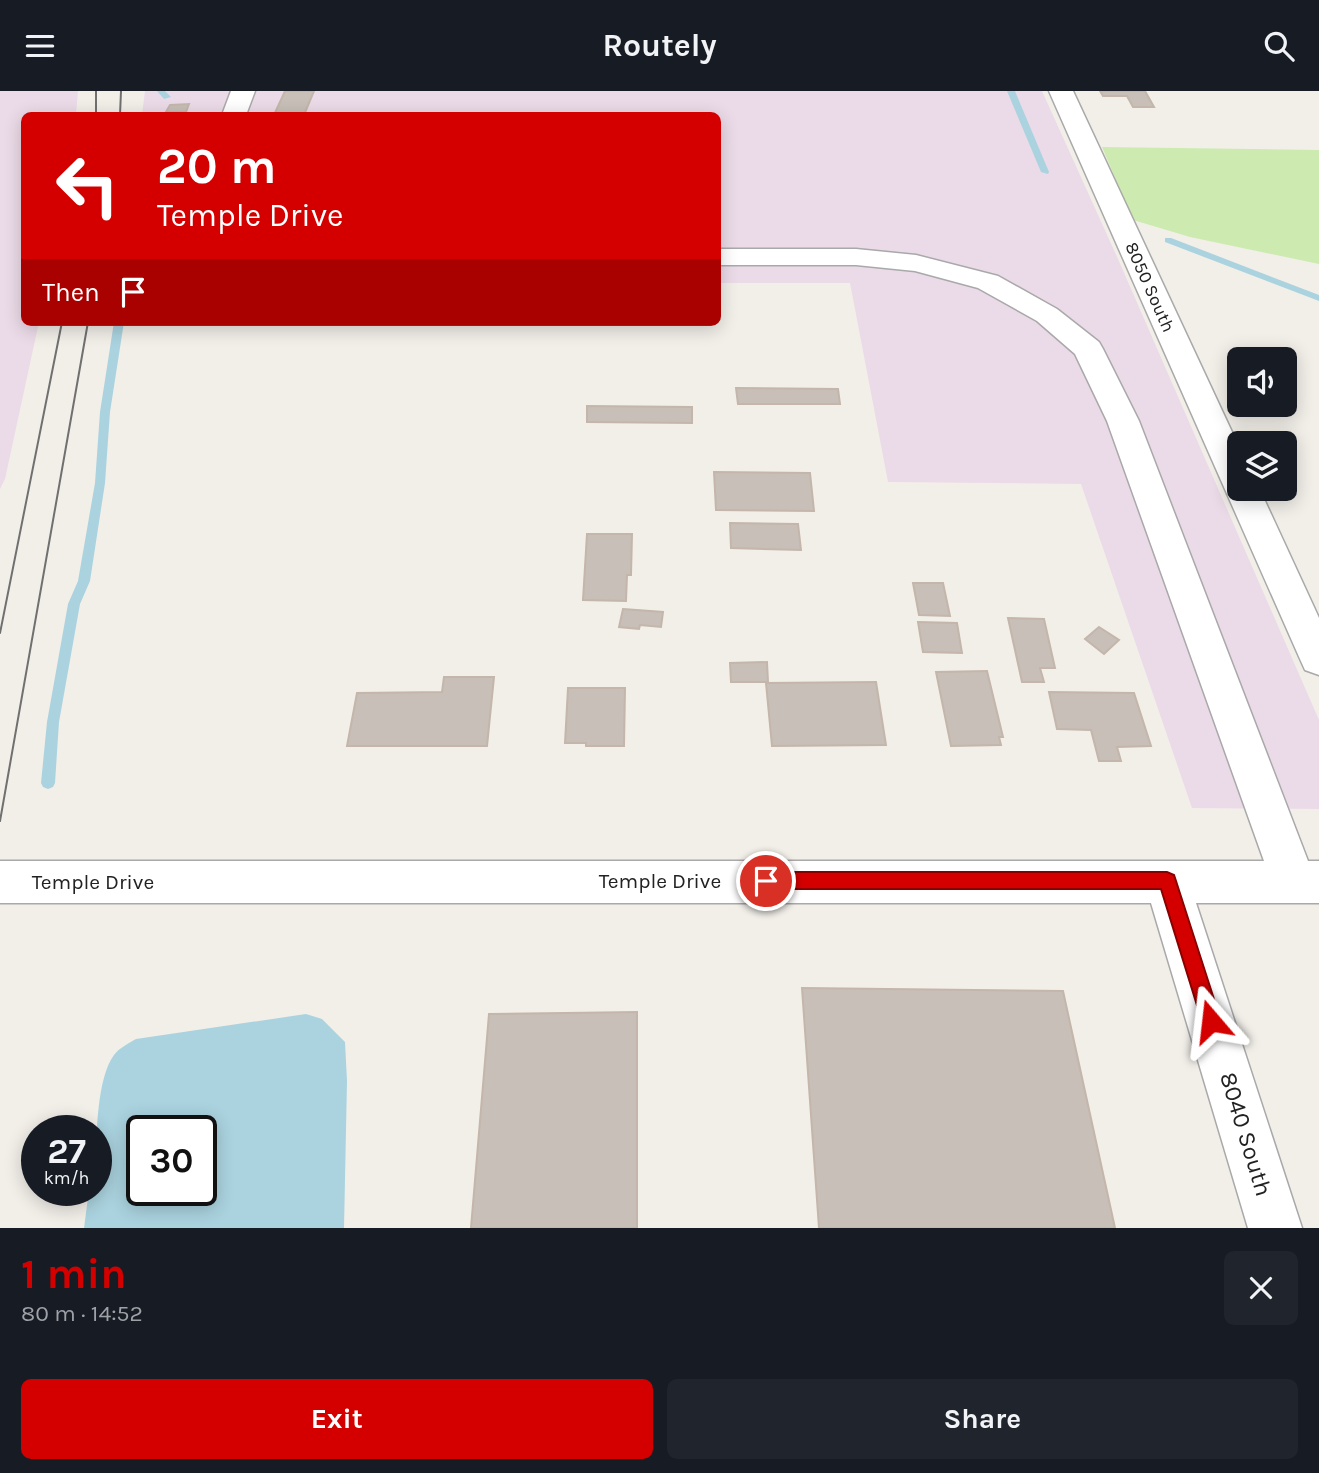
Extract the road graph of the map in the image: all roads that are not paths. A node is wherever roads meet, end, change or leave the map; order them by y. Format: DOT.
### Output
graph roads {
  1 [pos="243,91"];
  2 [pos="1062,91"];
  3 [pos="235,112"];
  4 [pos="721,257"];
  5 [pos="1227,456"];
  6 [pos="1247,501"];
  7 [pos="1319,659"];
  8 [pos="1167,881"];
  9 [pos="0,882"];
  10 [pos="1307,882"];
  11 [pos="1275,1228"];
  1 -- 3 [label="street"];
  2 -- 5 [label="street, 8050 South"];
  4 -- 10 [label="street"];
  6 -- 7 [label="street"];
  8 -- 9 [label="street, Temple Drive"];
  8 -- 10 [label="street, Temple Drive"];
  8 -- 11 [label="street, 8040 South"];
}
